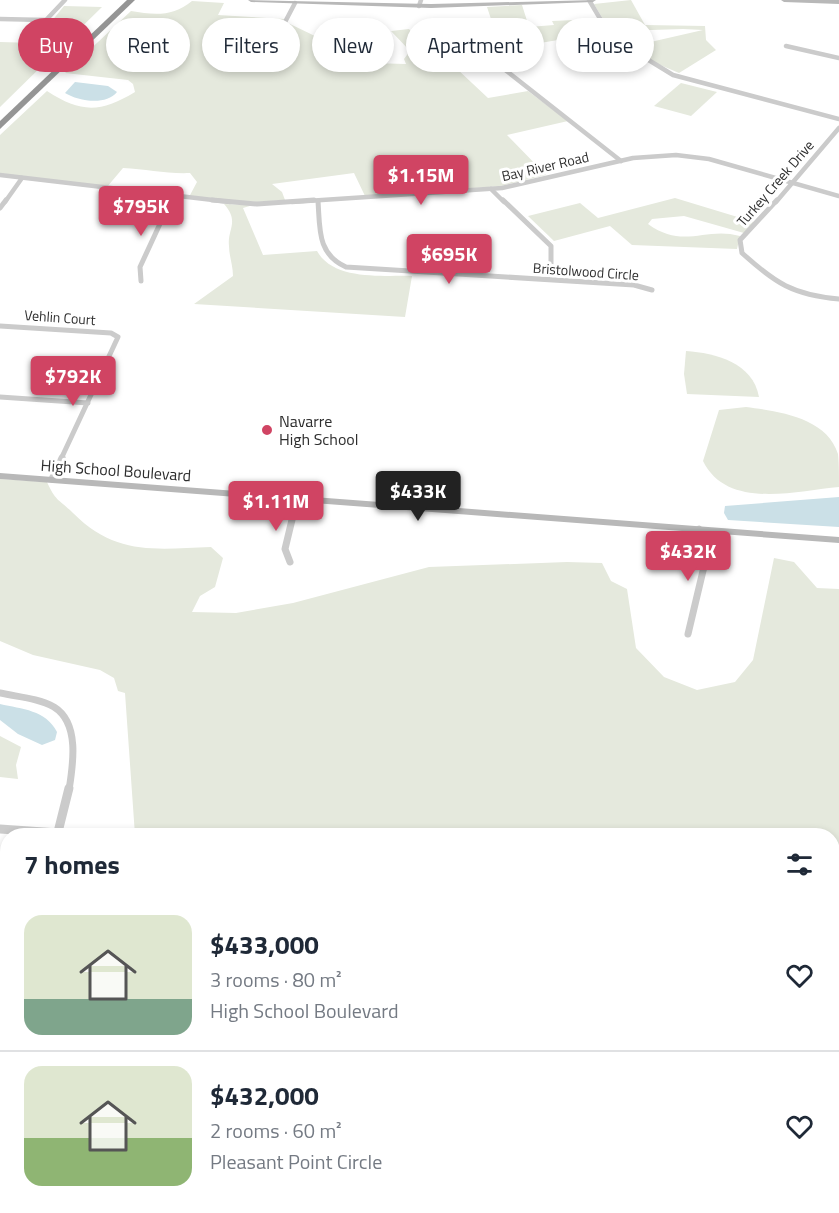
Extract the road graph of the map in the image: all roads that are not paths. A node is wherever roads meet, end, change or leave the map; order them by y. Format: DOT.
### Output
graph roads {
  1 [pos="65,0"];
  2 [pos="123,0"];
  3 [pos="131,0"];
  4 [pos="250,0"];
  5 [pos="591,0"];
  6 [pos="784,0"];
  7 [pos="839,2"];
  8 [pos="295,3"];
  9 [pos="420,3"];
  10 [pos="287,18"];
  11 [pos="0,20"];
  12 [pos="786,46"];
  13 [pos="839,58"];
  14 [pos="508,72"];
  15 [pos="0,115"];
  16 [pos="839,119"];
  17 [pos="0,126"];
  18 [pos="839,128"];
  19 [pos="621,161"];
  20 [pos="0,176"];
  21 [pos="22,178"];
  22 [pos="794,183"];
  23 [pos="492,189"];
  24 [pos="839,196"];
  25 [pos="173,197"];
  26 [pos="318,201"];
  27 [pos="0,208"];
  28 [pos="551,279"];
  29 [pos="141,281"];
  30 [pos="652,290"];
  31 [pos="839,299"];
  32 [pos="0,326"];
  33 [pos="0,397"];
  34 [pos="88,403"];
  35 [pos="0,476"];
  36 [pos="52,479"];
  37 [pos="297,499"];
  38 [pos="699,530"];
  39 [pos="839,540"];
  40 [pos="290,562"];
  41 [pos="688,634"];
  42 [pos="0,693"];
  43 [pos="60,828"];
  1 -- 11 [label="street"];
  2 -- 15 [label="highway"];
  3 -- 17 [label="highway"];
  4 -- 8 [label="street"];
  5 -- 9 [label="street"];
  5 -- 16 [label="street"];
  6 -- 7 [label="street"];
  8 -- 9 [label="street"];
  8 -- 10 [label="street"];
  12 -- 13 [label="street"];
  14 -- 19 [label="street"];
  18 -- 22 [label="street, Turkey Creek Drive"];
  19 -- 22 [label="street, Bay River Road"];
  19 -- 23 [label="street, Bay River Road"];
  20 -- 21 [label="street, Bay River Road"];
  21 -- 25 [label="street, Bay River Road"];
  21 -- 27 [label="street"];
  22 -- 24 [label="street, Bay River Road"];
  22 -- 31 [label="street, Turkey Creek Drive"];
  23 -- 26 [label="street, Bay River Road"];
  23 -- 28 [label="street"];
  25 -- 26 [label="street, Bay River Road"];
  25 -- 29 [label="street"];
  26 -- 28 [label="street, Bristolwood Circle"];
  28 -- 30 [label="street, Bristolwood Circle"];
  32 -- 34 [label="street, Vehlin Court"];
  33 -- 34 [label="street"];
  34 -- 36 [label="street"];
  35 -- 36 [label="street, High School Boulevard"];
  36 -- 37 [label="street, High School Boulevard"];
  37 -- 38 [label="street, High School Boulevard"];
  37 -- 40 [label="street"];
  38 -- 39 [label="street, High School Boulevard"];
  38 -- 41 [label="street"];
  42 -- 43 [label="street"];
}
